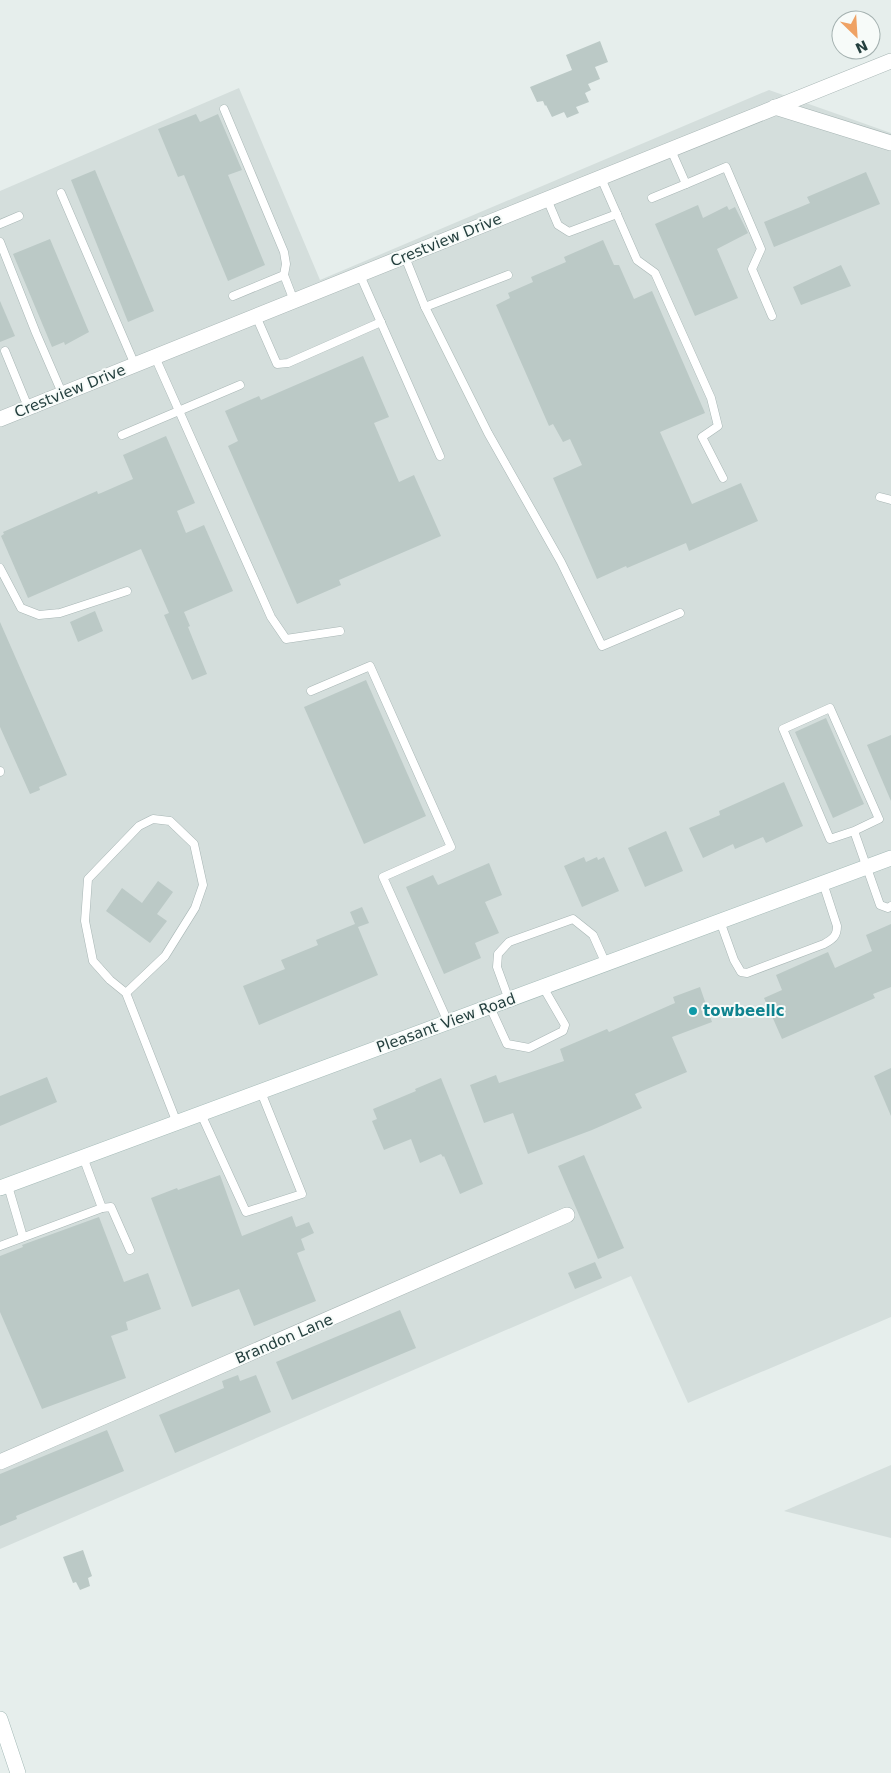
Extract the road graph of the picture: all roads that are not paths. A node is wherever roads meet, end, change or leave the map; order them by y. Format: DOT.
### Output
graph roads {
  1 [pos="891,61"];
  2 [pos="775,107"];
  3 [pos="224,109"];
  4 [pos="891,143"];
  5 [pos="671,150"];
  6 [pos="600,178"];
  7 [pos="686,184"];
  8 [pos="61,194"];
  9 [pos="652,198"];
  10 [pos="547,200"];
  11 [pos="617,214"];
  12 [pos="19,216"];
  13 [pos="0,224"];
  14 [pos="0,242"];
  15 [pos="404,256"];
  16 [pos="360,275"];
  17 [pos="508,275"];
  18 [pos="284,276"];
  19 [pos="233,296"];
  20 [pos="294,301"];
  21 [pos="426,307"];
  22 [pos="256,316"];
  23 [pos="772,316"];
  24 [pos="381,322"];
  25 [pos="6,351"];
  26 [pos="155,357"];
  27 [pos="135,365"];
  28 [pos="240,385"];
  29 [pos="62,393"];
  30 [pos="28,407"];
  31 [pos="179,410"];
  32 [pos="0,418"];
  33 [pos="122,435"];
  34 [pos="440,456"];
  35 [pos="723,478"];
  36 [pos="880,497"];
  37 [pos="891,500"];
  38 [pos="0,568"];
  39 [pos="128,591"];
  40 [pos="680,613"];
  41 [pos="340,631"];
  42 [pos="311,691"];
  43 [pos="854,831"];
  44 [pos="891,858"];
  45 [pos="868,867"];
  46 [pos="824,883"];
  47 [pos="891,906"];
  48 [pos="720,921"];
  49 [pos="606,964"];
  50 [pos="543,987"];
  51 [pos="126,993"];
  52 [pos="509,1000"];
  53 [pos="490,1007"];
  54 [pos="448,1022"];
  55 [pos="261,1092"];
  56 [pos="201,1114"];
  57 [pos="177,1123"];
  58 [pos="84,1158"];
  59 [pos="4,1187"];
  60 [pos="102,1208"];
  61 [pos="567,1215"];
  62 [pos="23,1237"];
  63 [pos="0,1246"];
  64 [pos="130,1250"];
  65 [pos="0,1462"];
  66 [pos="0,1719"];
  67 [pos="18,1773"];
  1 -- 2 [label="street, Crestview Drive"];
  2 -- 4 [label="street"];
  2 -- 5 [label="street, Crestview Drive"];
  3 -- 18 [label="lane"];
  5 -- 6 [label="street, Crestview Drive"];
  5 -- 7 [label="lane"];
  6 -- 10 [label="street, Crestview Drive"];
  6 -- 11 [label="lane"];
  7 -- 9 [label="lane"];
  7 -- 23 [label="lane"];
  8 -- 27 [label="lane"];
  10 -- 11 [label="lane"];
  10 -- 15 [label="street, Crestview Drive"];
  11 -- 35 [label="lane"];
  12 -- 13 [label="lane"];
  14 -- 29 [label="lane"];
  15 -- 16 [label="street, Crestview Drive"];
  15 -- 21 [label="lane"];
  16 -- 20 [label="street, Crestview Drive"];
  16 -- 24 [label="lane"];
  17 -- 21 [label="lane"];
  18 -- 19 [label="lane"];
  18 -- 20 [label="lane"];
  20 -- 22 [label="street, Crestview Drive"];
  21 -- 40 [label="lane"];
  22 -- 24 [label="lane"];
  22 -- 26 [label="street, Crestview Drive"];
  24 -- 34 [label="lane"];
  25 -- 30 [label="lane"];
  26 -- 27 [label="street, Crestview Drive"];
  26 -- 31 [label="lane"];
  27 -- 29 [label="street, Crestview Drive"];
  28 -- 31 [label="lane"];
  29 -- 30 [label="street, Crestview Drive"];
  30 -- 32 [label="street, Crestview Drive"];
  31 -- 33 [label="lane"];
  31 -- 41 [label="lane"];
  36 -- 37 [label="lane"];
  38 -- 39 [label="lane"];
  42 -- 54 [label="lane"];
  43 -- 43 [label="lane"];
  43 -- 45 [label="lane"];
  44 -- 45 [label="street, Pleasant View Road"];
  45 -- 46 [label="street, Pleasant View Road"];
  45 -- 47 [label="lane"];
  46 -- 48 [label="street, Pleasant View Road"];
  46 -- 48 [label="lane"];
  48 -- 49 [label="street, Pleasant View Road"];
  49 -- 50 [label="street, Pleasant View Road"];
  49 -- 52 [label="lane"];
  50 -- 52 [label="street, Pleasant View Road"];
  50 -- 53 [label="lane"];
  51 -- 51 [label="lane"];
  51 -- 57 [label="lane"];
  52 -- 53 [label="street, Pleasant View Road"];
  53 -- 54 [label="street, Pleasant View Road"];
  54 -- 55 [label="street, Pleasant View Road"];
  55 -- 56 [label="street, Pleasant View Road"];
  55 -- 56 [label="lane"];
  56 -- 57 [label="street, Pleasant View Road"];
  57 -- 58 [label="street, Pleasant View Road"];
  58 -- 59 [label="street, Pleasant View Road"];
  58 -- 60 [label="lane"];
  59 -- 62 [label="lane"];
  60 -- 62 [label="lane"];
  60 -- 64 [label="lane"];
  61 -- 65 [label="street, Brandon Lane"];
  62 -- 63 [label="lane"];
  66 -- 67 [label="street"];
}
